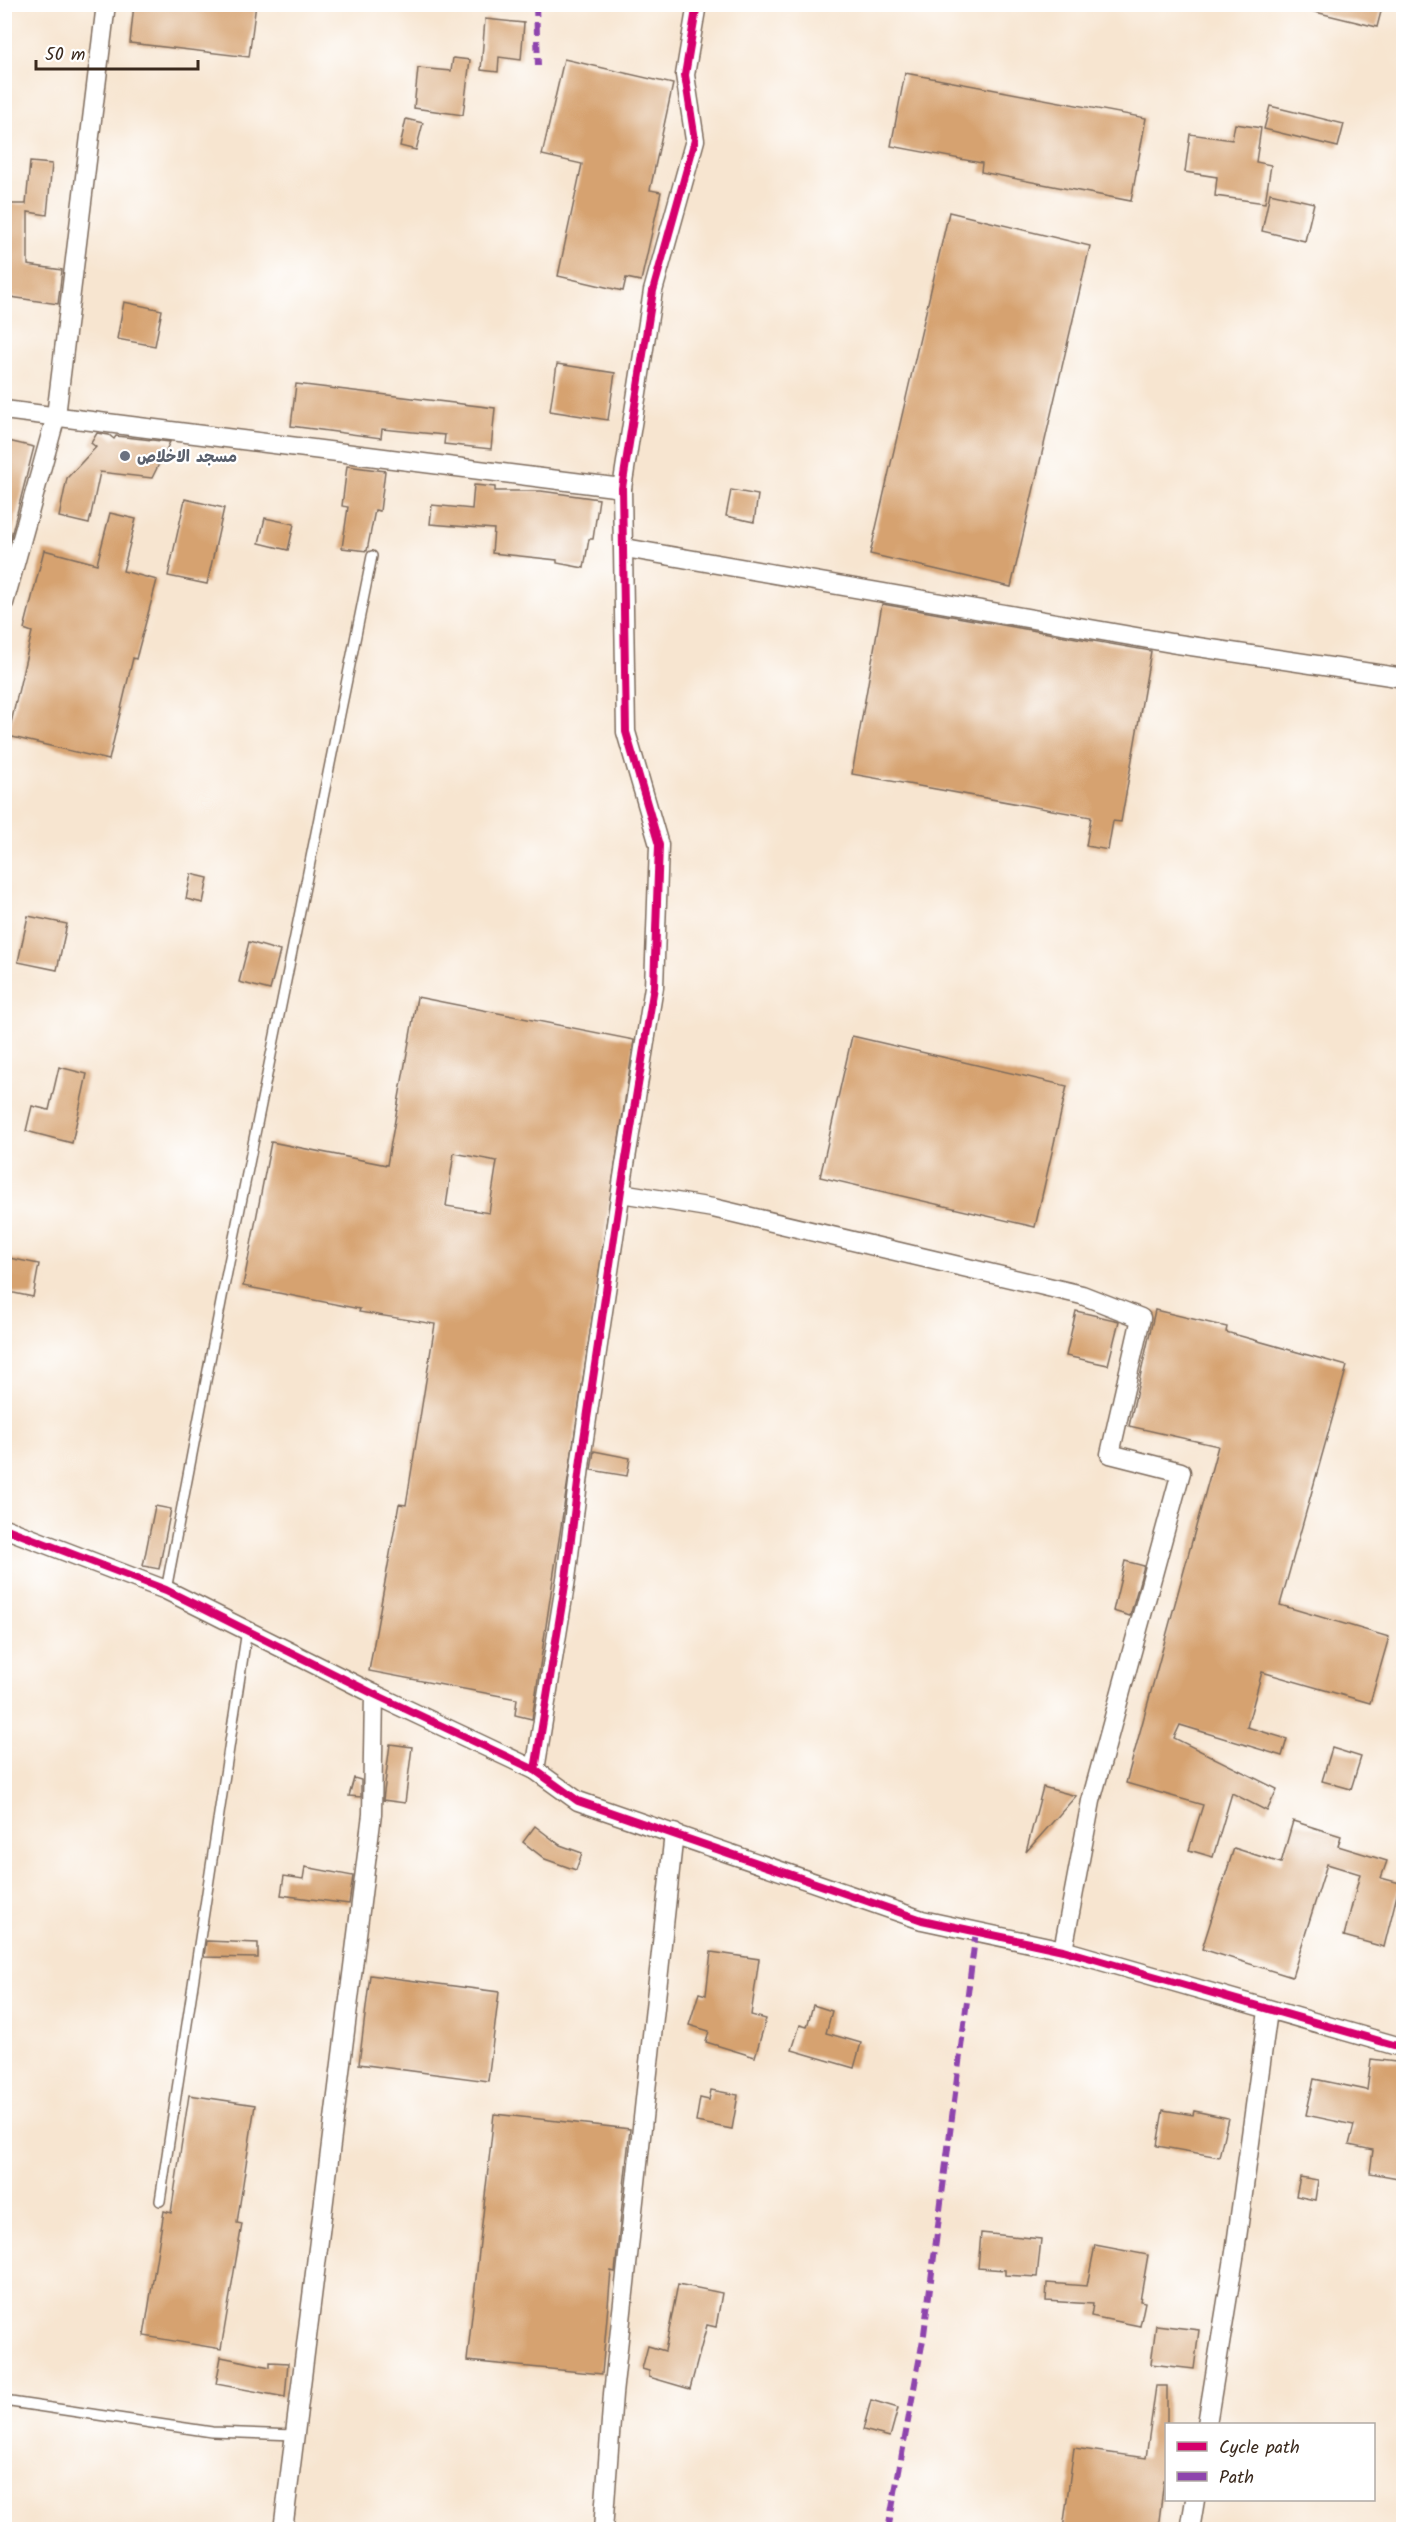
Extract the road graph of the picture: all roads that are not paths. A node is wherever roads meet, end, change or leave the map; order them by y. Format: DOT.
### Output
graph roads {
  1 [pos="106,4"];
  2 [pos="697,4"];
  3 [pos="4,410"];
  4 [pos="56,416"];
  5 [pos="622,488"];
  6 [pos="625,548"];
  7 [pos="372,556"];
  8 [pos="4,603"];
  9 [pos="1404,678"];
  10 [pos="621,1193"];
  11 [pos="4,1528"];
  12 [pos="166,1590"];
  13 [pos="247,1630"];
  14 [pos="374,1694"];
  15 [pos="535,1770"];
  16 [pos="674,1833"];
  17 [pos="1063,1950"];
  18 [pos="1268,2011"];
  19 [pos="1404,2048"];
  20 [pos="160,2200"];
  21 [pos="4,2401"];
  22 [pos="1207,2423"];
  23 [pos="295,2434"];
  24 [pos="1195,2501"];
  25 [pos="283,2529"];
  26 [pos="603,2529"];
  27 [pos="1190,2529"];
  1 -- 4 [label="street"];
  2 -- 5 [label="street"];
  3 -- 4 [label="street"];
  4 -- 5 [label="street"];
  4 -- 8 [label="street"];
  5 -- 6 [label="street"];
  6 -- 9 [label="street"];
  6 -- 10 [label="street"];
  7 -- 12 [label="lane"];
  10 -- 15 [label="street"];
  10 -- 17 [label="street"];
  11 -- 12 [label="street"];
  12 -- 13 [label="street"];
  13 -- 14 [label="street"];
  13 -- 20 [label="lane"];
  14 -- 15 [label="street"];
  14 -- 23 [label="street"];
  15 -- 16 [label="street"];
  16 -- 17 [label="street"];
  16 -- 26 [label="street"];
  17 -- 18 [label="street"];
  18 -- 19 [label="street"];
  18 -- 22 [label="street"];
  21 -- 23 [label="lane"];
  23 -- 25 [label="street"];
  24 -- 27 [label="street"];
}
